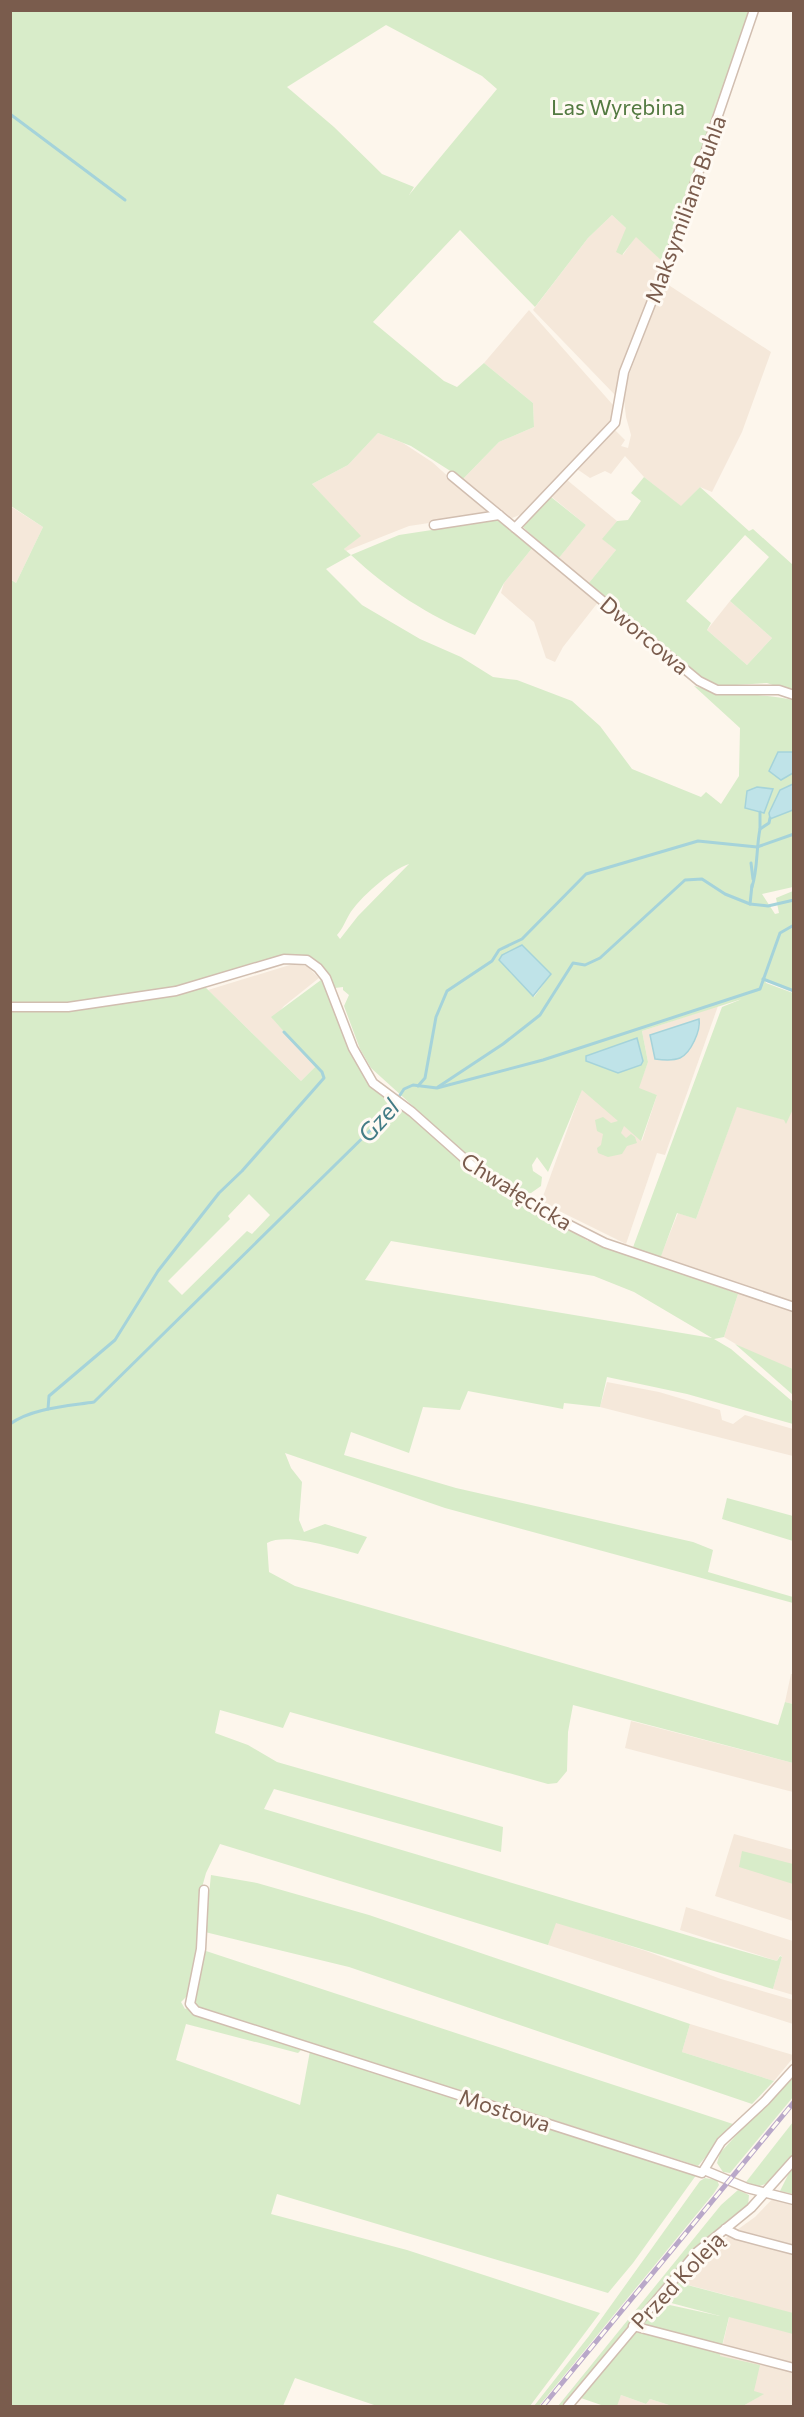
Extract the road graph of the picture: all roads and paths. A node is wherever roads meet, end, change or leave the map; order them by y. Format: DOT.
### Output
graph roads {
  1 [pos="754,10"];
  2 [pos="452,476"];
  3 [pos="499,515"];
  4 [pos="434,525"];
  5 [pos="516,528"];
  6 [pos="794,695"];
  7 [pos="10,1006"];
  8 [pos="794,1307"];
  9 [pos="204,1890"];
  10 [pos="794,2069"];
  11 [pos="794,2160"];
  12 [pos="703,2171"];
  13 [pos="766,2193"];
  14 [pos="794,2200"];
  15 [pos="725,2229"];
  16 [pos="794,2250"];
  17 [pos="633,2326"];
  18 [pos="794,2368"];
  19 [pos="568,2406"];
  1 -- 5 [label="street, Maksymiliana Buhla"];
  2 -- 3 [label="street, Dworcowa"];
  3 -- 4 [label="street"];
  3 -- 5 [label="street, Dworcowa"];
  5 -- 6 [label="street, Dworcowa"];
  7 -- 8 [label="street, Chwałęcicka"];
  9 -- 12 [label="street, Mostowa"];
  10 -- 12 [label="street"];
  11 -- 13 [label="street, Przed Koleją"];
  12 -- 13 [label="street, Mostowa"];
  13 -- 14 [label="street, Mostowa"];
  13 -- 15 [label="street, Przed Koleją"];
  15 -- 16 [label="street"];
  15 -- 17 [label="street, Przed Koleją"];
  17 -- 18 [label="street"];
  17 -- 19 [label="street, Przed Koleją"];
}
